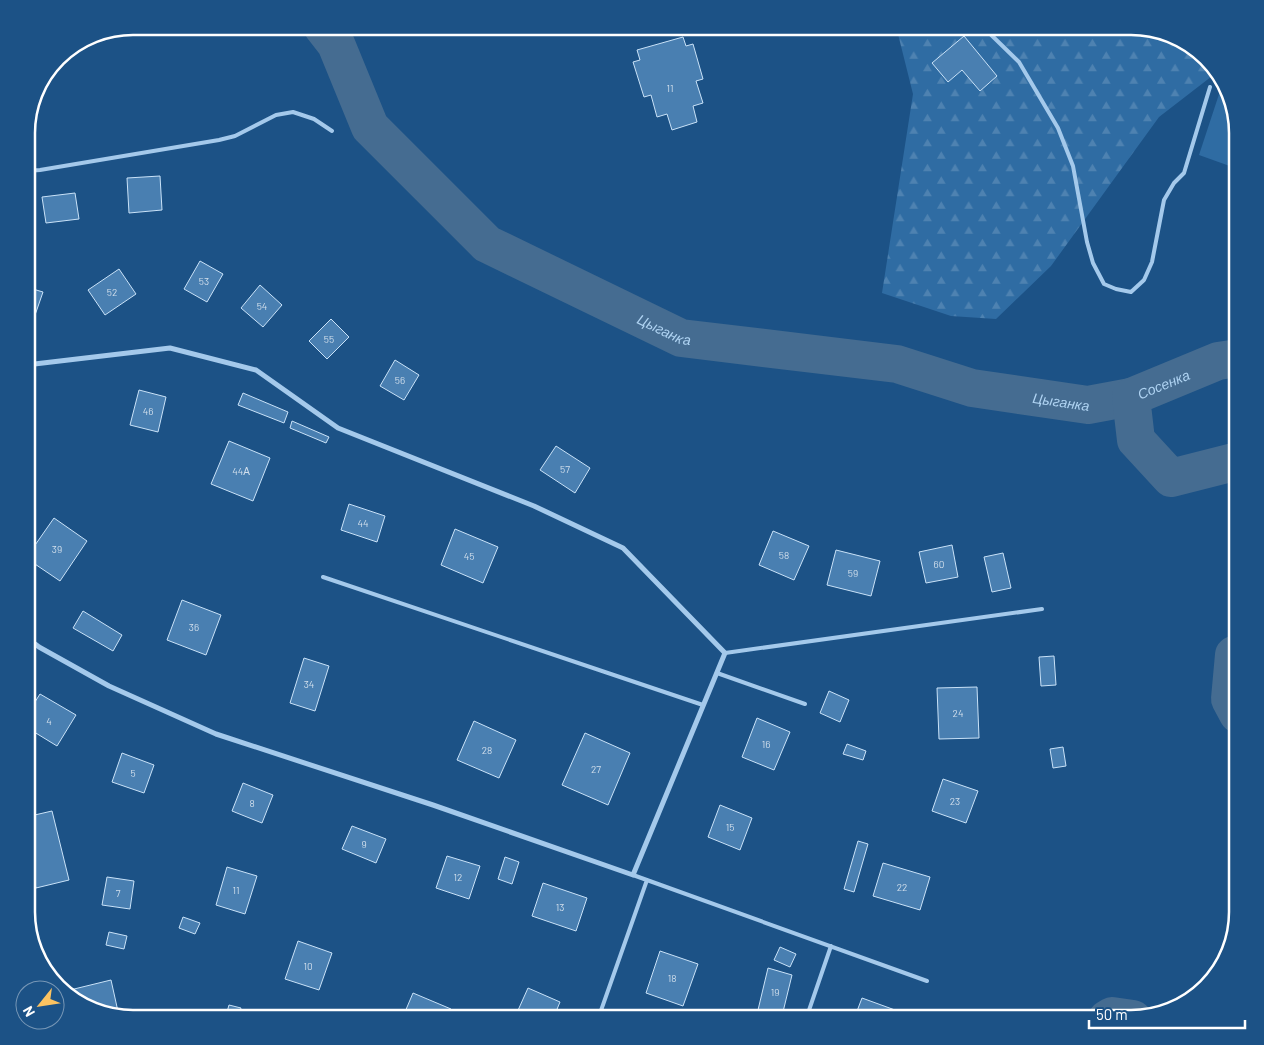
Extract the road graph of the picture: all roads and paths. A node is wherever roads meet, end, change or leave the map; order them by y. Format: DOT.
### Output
graph roads {
  1 [pos="991,35"];
  2 [pos="1210,86"];
  3 [pos="332,131"];
  4 [pos="35,170"];
  5 [pos="35,364"];
  6 [pos="323,577"];
  7 [pos="1042,608"];
  8 [pos="35,644"];
  9 [pos="725,653"];
  10 [pos="717,673"];
  11 [pos="704,704"];
  12 [pos="805,704"];
  13 [pos="633,875"];
  14 [pos="647,880"];
  15 [pos="831,946"];
  16 [pos="927,981"];
  17 [pos="601,1010"];
  18 [pos="809,1010"];
  1 -- 2 [label="lane"];
  3 -- 4 [label="lane"];
  5 -- 9 [label="street"];
  6 -- 11 [label="lane"];
  7 -- 9 [label="lane"];
  8 -- 13 [label="street"];
  9 -- 10 [label="street"];
  10 -- 11 [label="street"];
  10 -- 12 [label="lane"];
  11 -- 13 [label="street"];
  13 -- 14 [label="lane"];
  14 -- 15 [label="lane"];
  14 -- 17 [label="lane"];
  15 -- 16 [label="lane"];
  15 -- 18 [label="lane"];
}
